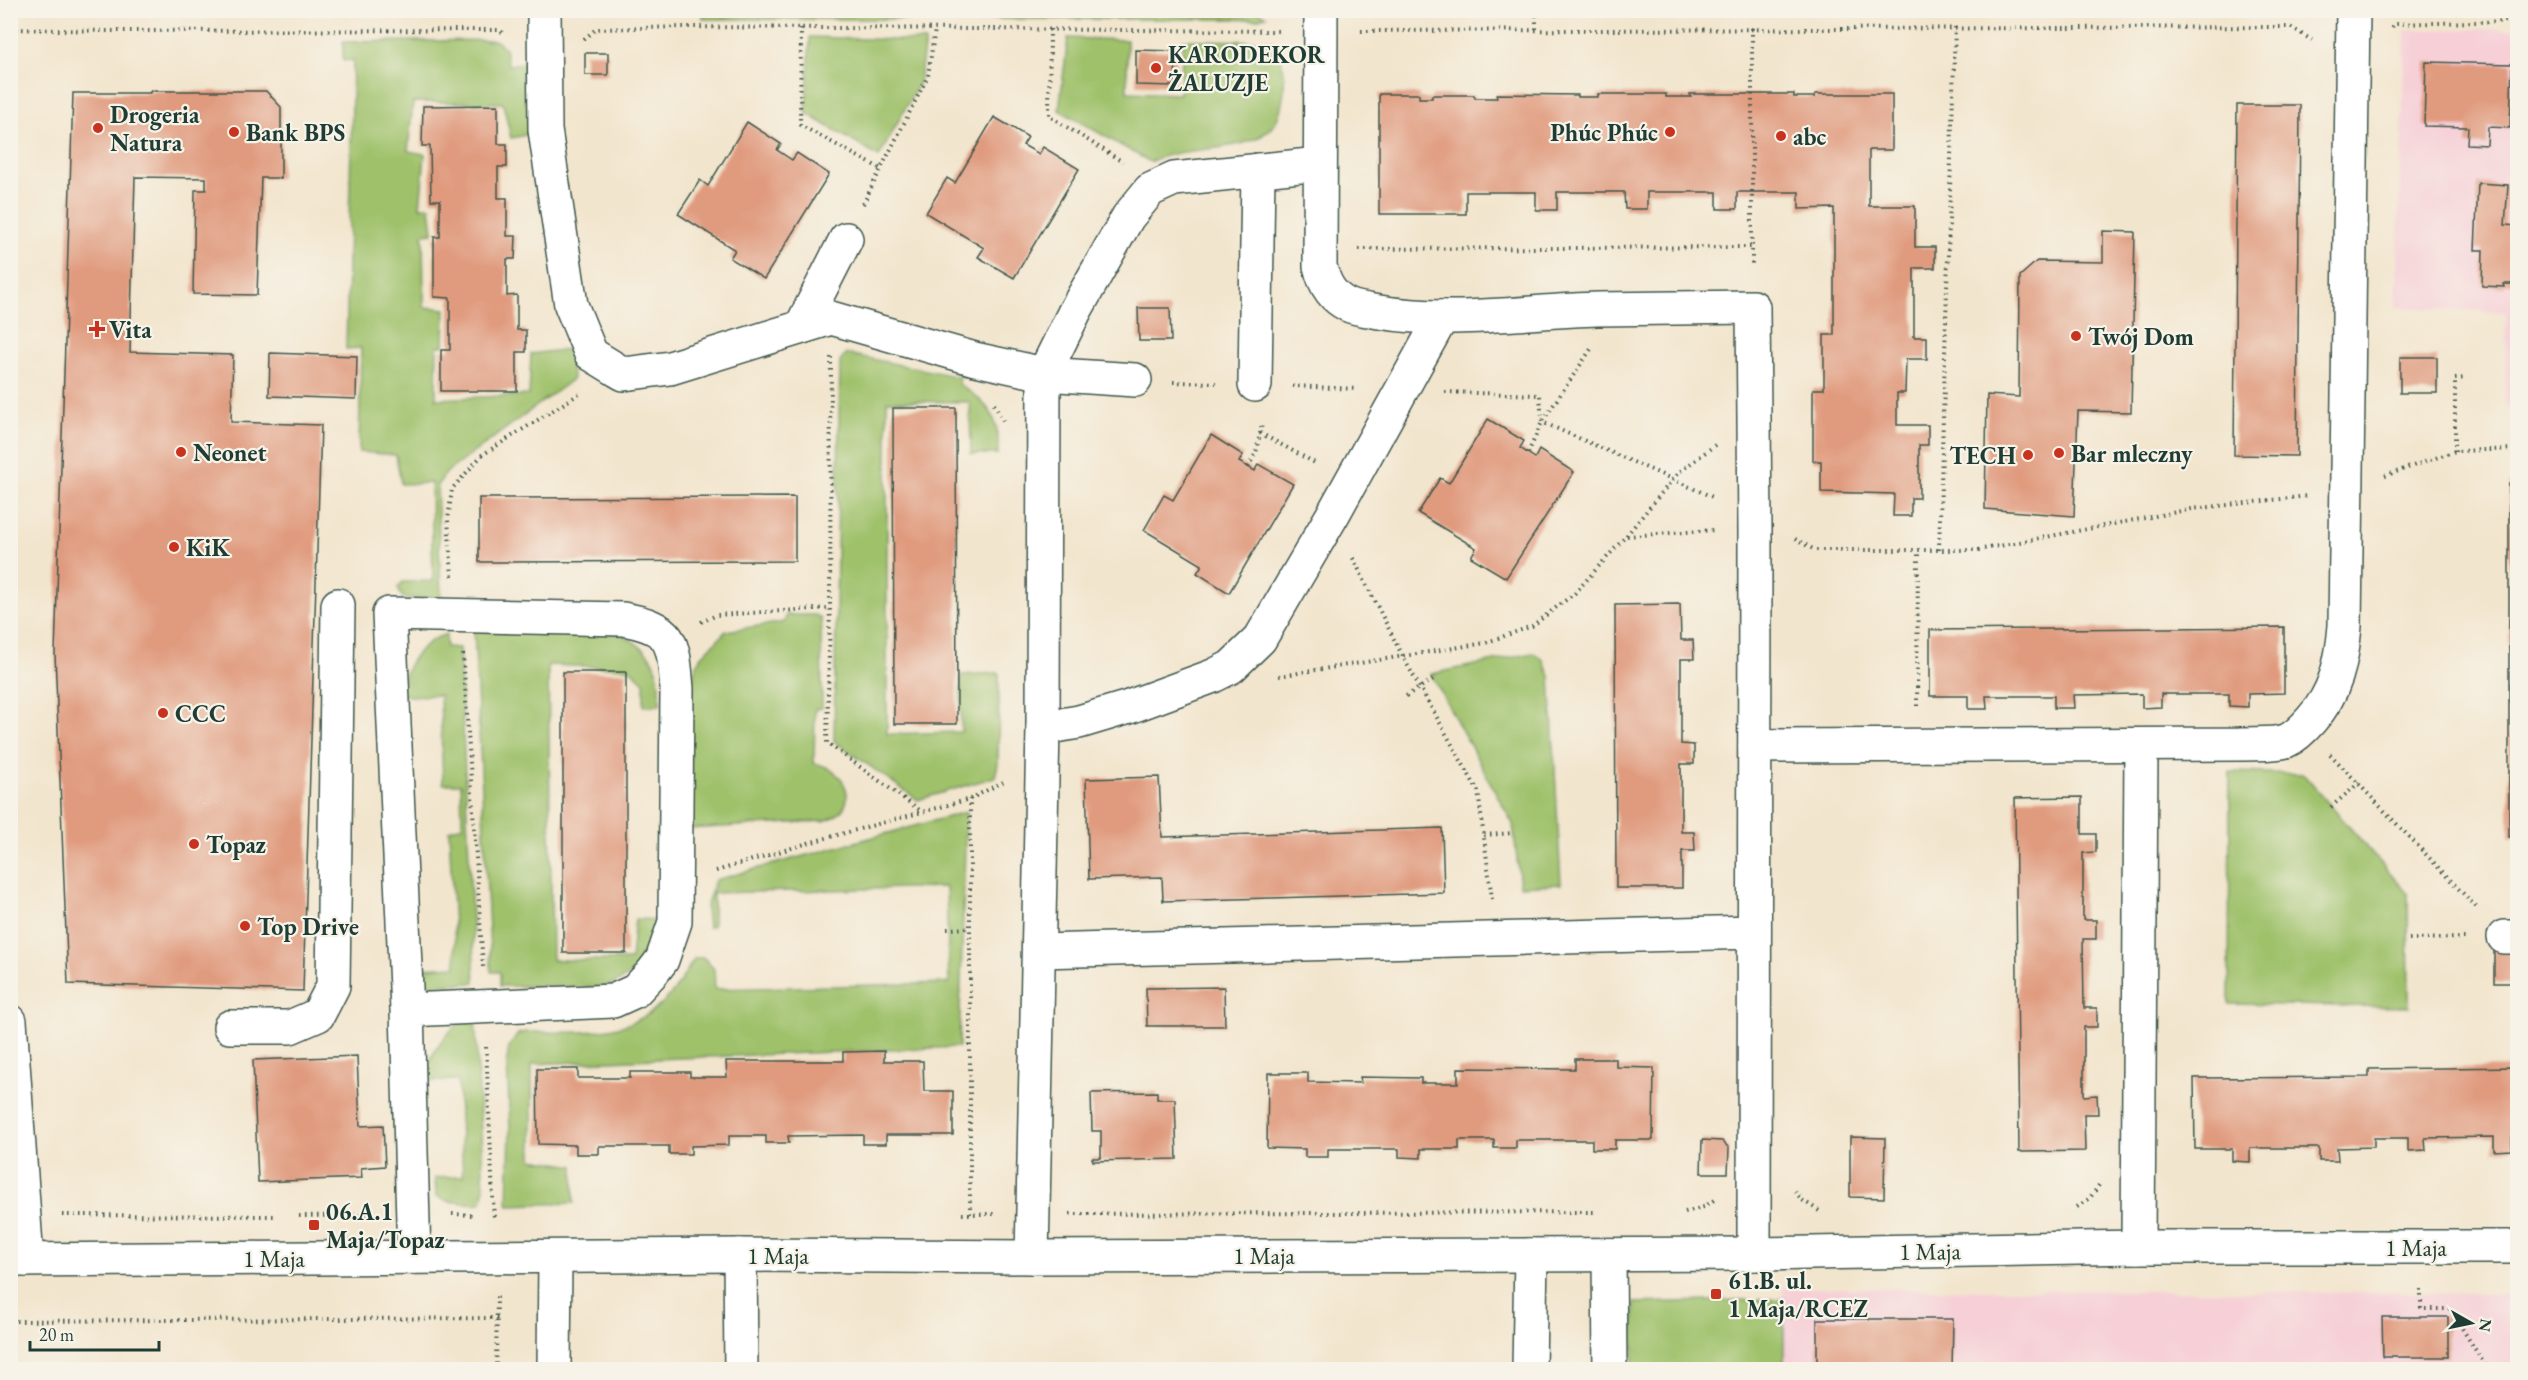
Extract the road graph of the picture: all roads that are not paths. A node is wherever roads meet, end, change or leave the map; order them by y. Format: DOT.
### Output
graph roads {
  1 [pos="544,10"];
  2 [pos="2353,10"];
  3 [pos="1321,21"];
  4 [pos="1319,164"];
  5 [pos="1258,171"];
  6 [pos="846,239"];
  7 [pos="1442,317"];
  8 [pos="816,323"];
  9 [pos="1044,374"];
  10 [pos="1135,380"];
  11 [pos="1255,385"];
  12 [pos="338,604"];
  13 [pos="1043,728"];
  14 [pos="2141,745"];
  15 [pos="1755,747"];
  16 [pos="1754,932"];
  17 [pos="1039,951"];
  18 [pos="407,1010"];
  19 [pos="10,1021"];
  20 [pos="230,1027"];
  21 [pos="2138,1247"];
  22 [pos="2517,1247"];
  23 [pos="1754,1254"];
  24 [pos="740,1255"];
  25 [pos="1531,1255"];
  26 [pos="1608,1255"];
  27 [pos="414,1257"];
  28 [pos="555,1257"];
  29 [pos="1032,1257"];
  30 [pos="19,1260"];
  31 [pos="554,1370"];
  32 [pos="741,1370"];
  33 [pos="1529,1370"];
  34 [pos="1610,1370"];
  1 -- 8 [label="street"];
  2 -- 14 [label="street"];
  3 -- 4 [label="street"];
  4 -- 5 [label="street"];
  4 -- 7 [label="street"];
  5 -- 9 [label="street"];
  5 -- 11 [label="street"];
  6 -- 8 [label="street"];
  7 -- 13 [label="street"];
  7 -- 15 [label="street"];
  8 -- 9 [label="street"];
  9 -- 10 [label="street"];
  9 -- 13 [label="street"];
  12 -- 20 [label="street"];
  13 -- 17 [label="street"];
  14 -- 15 [label="street"];
  14 -- 21 [label="street"];
  15 -- 16 [label="street"];
  16 -- 17 [label="street"];
  16 -- 23 [label="street"];
  17 -- 29 [label="street"];
  18 -- 18 [label="street"];
  18 -- 27 [label="street"];
  19 -- 30 [label="street"];
  21 -- 22 [label="street, 1 Maja"];
  21 -- 23 [label="street, 1 Maja"];
  23 -- 26 [label="street, 1 Maja"];
  24 -- 28 [label="street, 1 Maja"];
  24 -- 29 [label="street, 1 Maja"];
  24 -- 32 [label="street"];
  25 -- 26 [label="street, 1 Maja"];
  25 -- 29 [label="street, 1 Maja"];
  25 -- 33 [label="street"];
  26 -- 34 [label="street"];
  27 -- 28 [label="street, 1 Maja"];
  27 -- 30 [label="street, 1 Maja"];
  28 -- 31 [label="street"];
}
